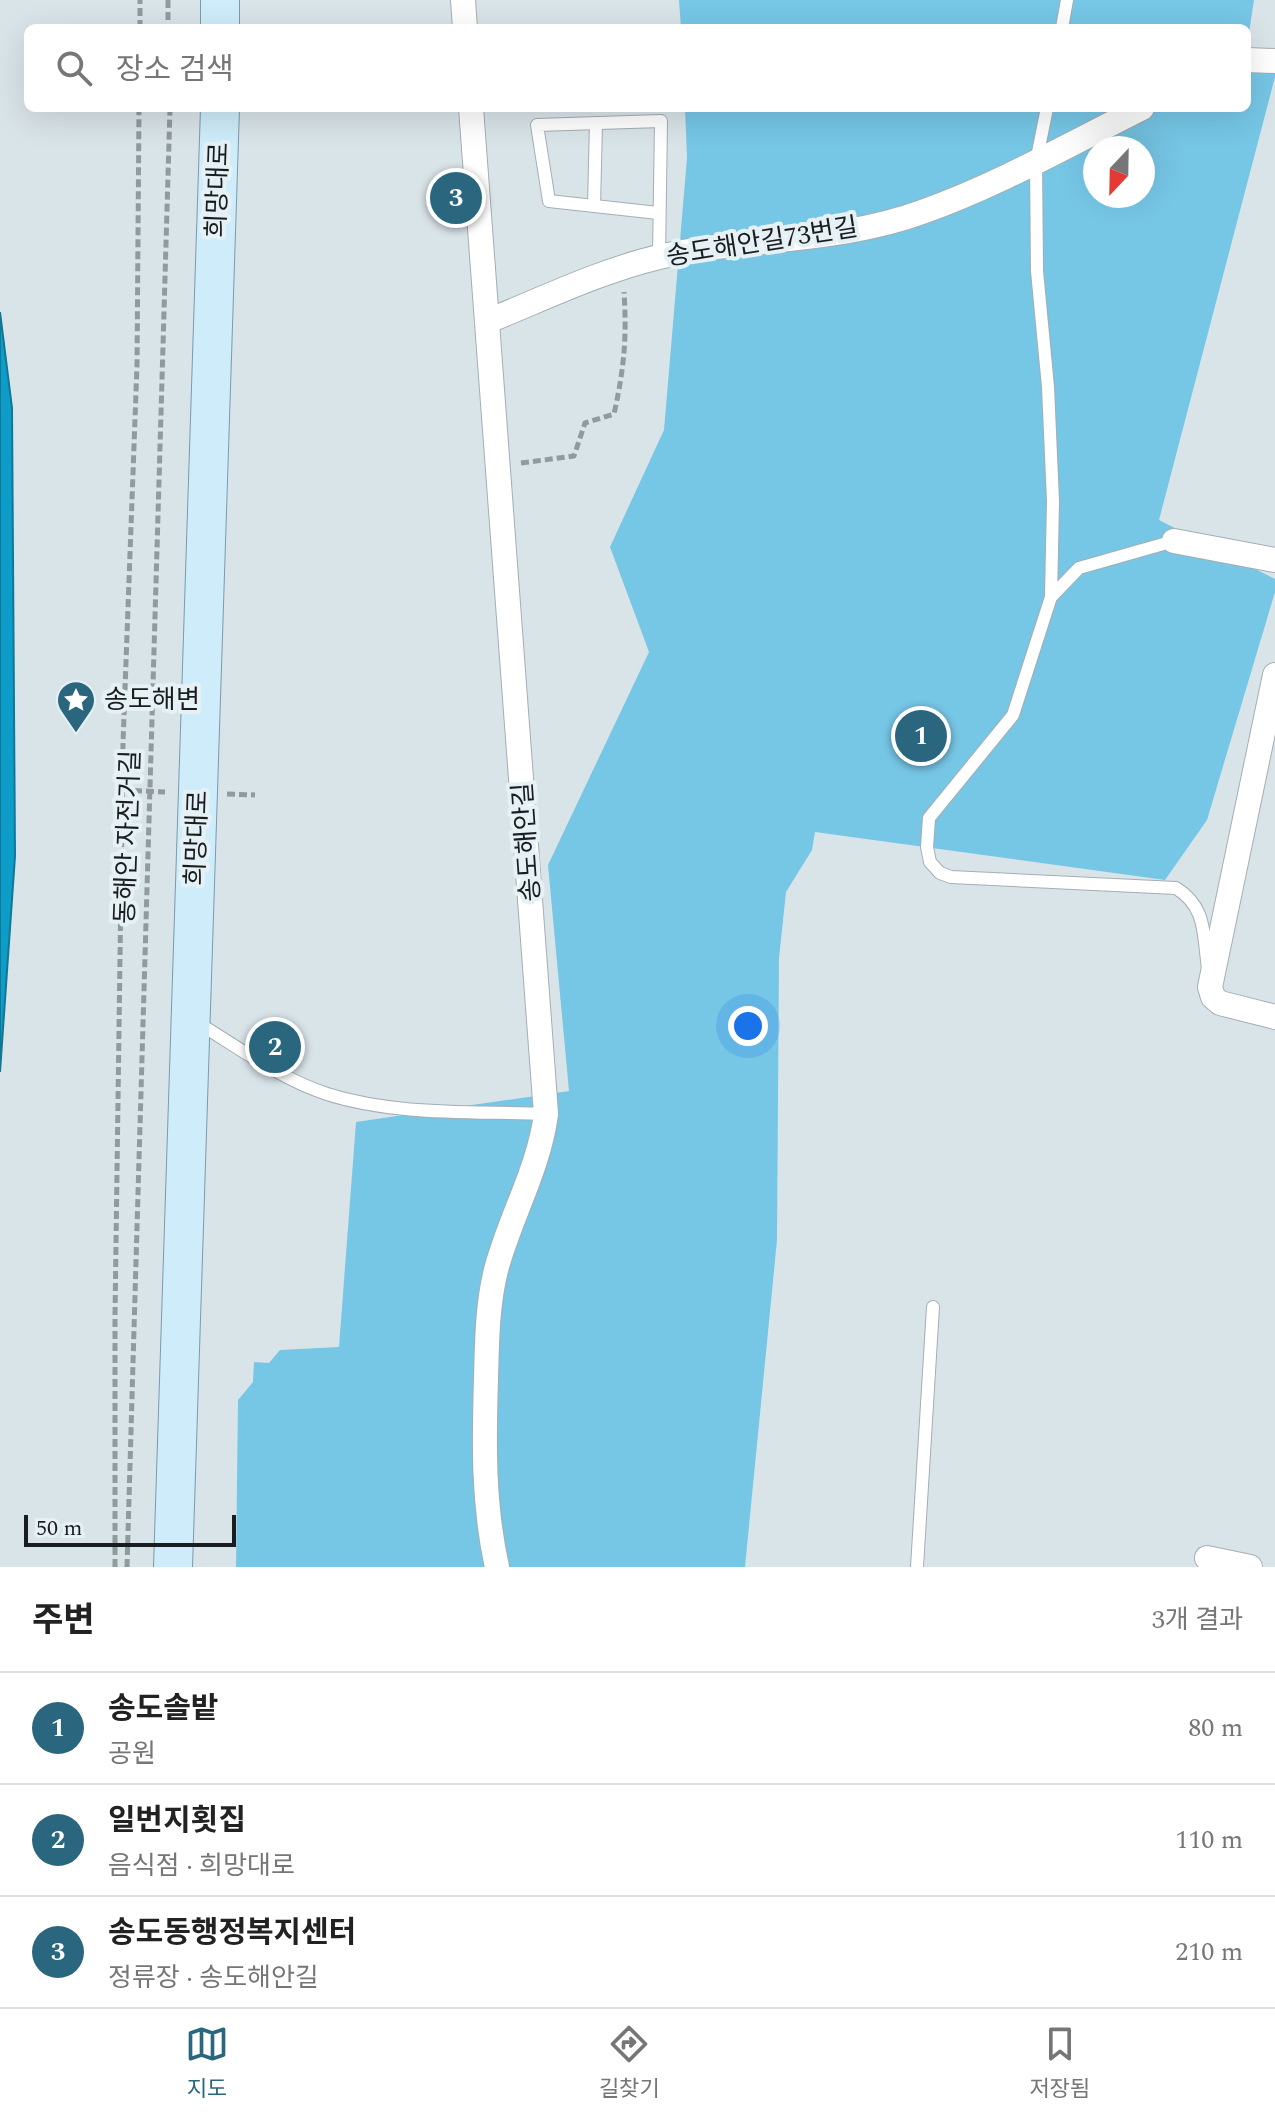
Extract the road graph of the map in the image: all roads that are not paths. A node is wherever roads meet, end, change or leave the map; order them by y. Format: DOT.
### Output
graph roads {
  1 [pos="220,0"];
  2 [pos="463,0"];
  3 [pos="1067,0"];
  4 [pos="220,24"];
  5 [pos="465,24"];
  6 [pos="1063,24"];
  7 [pos="1251,60"];
  8 [pos="1275,61"];
  9 [pos="220,112"];
  10 [pos="471,112"];
  11 [pos="1046,112"];
  12 [pos="1134,112"];
  13 [pos="596,123"];
  14 [pos="1036,162"];
  15 [pos="594,206"];
  16 [pos="658,213"];
  17 [pos="659,257"];
  18 [pos="488,321"];
  19 [pos="1174,541"];
  20 [pos="1275,560"];
  21 [pos="1051,597"];
  22 [pos="1275,675"];
  23 [pos="1210,987"];
  24 [pos="1275,1017"];
  25 [pos="191,1019"];
  26 [pos="546,1114"];
  27 [pos="933,1307"];
  28 [pos="1207,1558"];
  29 [pos="173,1567"];
  30 [pos="497,1567"];
  31 [pos="917,1567"];
  32 [pos="1250,1567"];
  1 -- 4 [label="main road"];
  2 -- 5 [label="street"];
  3 -- 6 [label="lane"];
  7 -- 8 [label="street"];
  9 -- 25 [label="main road, 희망대로"];
  10 -- 18 [label="street, 송도해안길"];
  11 -- 14 [label="lane"];
  12 -- 14 [label="street, 송도해안길73번길"];
  13 -- 15 [label="lane"];
  13 -- 15 [label="lane"];
  13 -- 16 [label="lane"];
  14 -- 17 [label="street, 송도해안길73번길"];
  14 -- 21 [label="lane"];
  15 -- 16 [label="lane"];
  16 -- 17 [label="lane"];
  17 -- 18 [label="street, 송도해안길73번길"];
  18 -- 26 [label="street, 송도해안길"];
  19 -- 20 [label="street"];
  19 -- 21 [label="lane"];
  21 -- 23 [label="lane"];
  22 -- 23 [label="street"];
  23 -- 24 [label="street"];
  25 -- 26 [label="lane"];
  25 -- 29 [label="main road, 희망대로"];
  26 -- 30 [label="street, 송도해안길"];
  27 -- 31 [label="lane"];
  28 -- 32 [label="street"];
}
